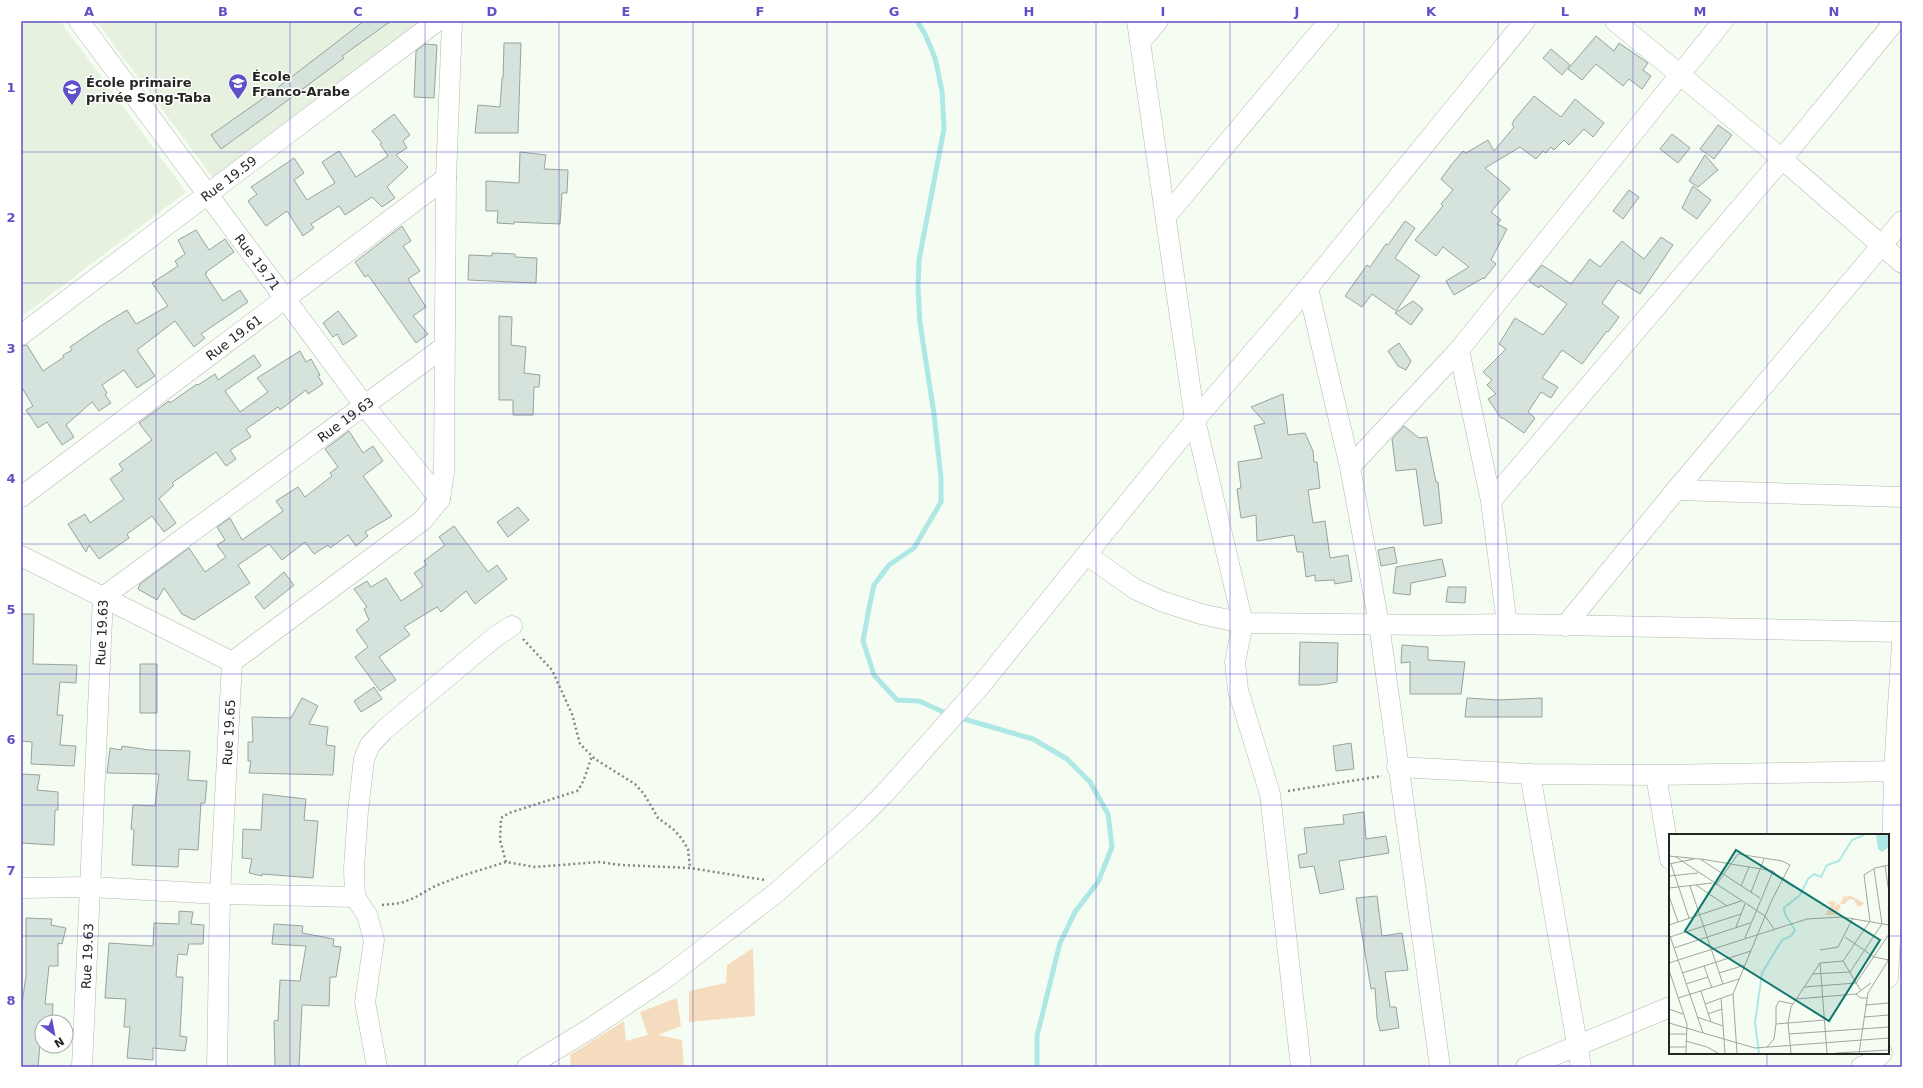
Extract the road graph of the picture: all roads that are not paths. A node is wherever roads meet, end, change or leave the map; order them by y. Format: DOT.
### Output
graph roads {
  1 [pos="79,21"];
  2 [pos="437,21"];
  3 [pos="452,21"];
  4 [pos="1137,21"];
  5 [pos="1158,21"];
  6 [pos="1329,21"];
  7 [pos="1525,21"];
  8 [pos="1615,21"];
  9 [pos="1723,21"];
  10 [pos="1895,21"];
  11 [pos="1140,42"];
  12 [pos="1680,75"];
  13 [pos="1782,159"];
  14 [pos="446,178"];
  15 [pos="208,195"];
  16 [pos="1167,215"];
  17 [pos="1902,221"];
  18 [pos="1881,246"];
  19 [pos="1902,263"];
  20 [pos="1308,288"];
  21 [pos="285,298"];
  22 [pos="21,335"];
  23 [pos="444,347"];
  24 [pos="1459,350"];
  25 [pos="364,405"];
  26 [pos="1195,420"];
  27 [pos="1350,467"];
  28 [pos="1676,490"];
  29 [pos="21,497"];
  30 [pos="1902,497"];
  31 [pos="440,499"];
  32 [pos="1491,500"];
  33 [pos="21,556"];
  34 [pos="1087,556"];
  35 [pos="103,597"];
  36 [pos="1243,623"];
  37 [pos="1379,624"];
  38 [pos="1507,624"];
  39 [pos="512,626"];
  40 [pos="1565,626"];
  41 [pos="1902,632"];
  42 [pos="1902,643"];
  43 [pos="232,662"];
  44 [pos="1398,770"];
  45 [pos="1898,771"];
  46 [pos="1530,774"];
  47 [pos="1656,775"];
  48 [pos="1669,853"];
  49 [pos="91,887"];
  50 [pos="21,888"];
  51 [pos="220,894"];
  52 [pos="355,897"];
  53 [pos="1894,921"];
  54 [pos="1889,968"];
  55 [pos="1669,1007"];
  56 [pos="1576,1046"];
  57 [pos="1881,1054"];
  58 [pos="82,1067"];
  59 [pos="217,1067"];
  60 [pos="377,1067"];
  61 [pos="527,1067"];
  62 [pos="1301,1067"];
  63 [pos="1440,1067"];
  64 [pos="1526,1067"];
  65 [pos="1580,1067"];
  66 [pos="1862,1067"];
  1 -- 15 [label="street, Rue 19.71"];
  2 -- 15 [label="street, Rue 19.59"];
  3 -- 14 [label="street"];
  4 -- 11 [label="street"];
  5 -- 11 [label="street"];
  6 -- 16 [label="street"];
  7 -- 20 [label="street"];
  8 -- 12 [label="street"];
  9 -- 12 [label="street"];
  10 -- 13 [label="street"];
  11 -- 16 [label="street"];
  12 -- 13 [label="street"];
  12 -- 24 [label="street"];
  13 -- 18 [label="street"];
  13 -- 32 [label="street"];
  14 -- 21 [label="street, Rue 19.61"];
  14 -- 23 [label="street"];
  15 -- 21 [label="street, Rue 19.71"];
  15 -- 22 [label="street, Rue 19.59"];
  16 -- 26 [label="street"];
  17 -- 18 [label="street"];
  18 -- 19 [label="street"];
  18 -- 28 [label="street"];
  20 -- 26 [label="street"];
  20 -- 27 [label="street"];
  21 -- 25 [label="street, Rue 19.71"];
  21 -- 29 [label="street, Rue 19.61"];
  23 -- 25 [label="street, Rue 19.63"];
  23 -- 31 [label="street"];
  24 -- 27 [label="street"];
  24 -- 32 [label="street"];
  25 -- 31 [label="street, Rue 19.71"];
  25 -- 35 [label="street, Rue 19.63"];
  26 -- 34 [label="street"];
  26 -- 36 [label="street"];
  27 -- 37 [label="street"];
  28 -- 30 [label="street"];
  28 -- 40 [label="street"];
  31 -- 43 [label="street"];
  32 -- 38 [label="street"];
  33 -- 35 [label="street"];
  34 -- 36 [label="street"];
  34 -- 61 [label="street"];
  35 -- 43 [label="street"];
  35 -- 49 [label="street, Rue 19.63"];
  36 -- 37 [label="street"];
  36 -- 62 [label="street"];
  37 -- 38 [label="street"];
  37 -- 44 [label="street"];
  38 -- 40 [label="street"];
  39 -- 52 [label="street"];
  40 -- 41 [label="street"];
  42 -- 45 [label="street"];
  43 -- 51 [label="street, Rue 19.65"];
  44 -- 46 [label="street"];
  44 -- 63 [label="street"];
  45 -- 47 [label="street"];
  45 -- 53 [label="street"];
  46 -- 47 [label="street"];
  46 -- 56 [label="street"];
  47 -- 48 [label="street"];
  49 -- 50 [label="street"];
  49 -- 51 [label="street"];
  49 -- 58 [label="street, Rue 19.63"];
  51 -- 52 [label="street"];
  51 -- 59 [label="street, Rue 19.65"];
  52 -- 60 [label="street"];
  53 -- 54 [label="street"];
  55 -- 56 [label="street"];
  56 -- 64 [label="street"];
  56 -- 65 [label="street"];
  57 -- 66 [label="street"];
}
